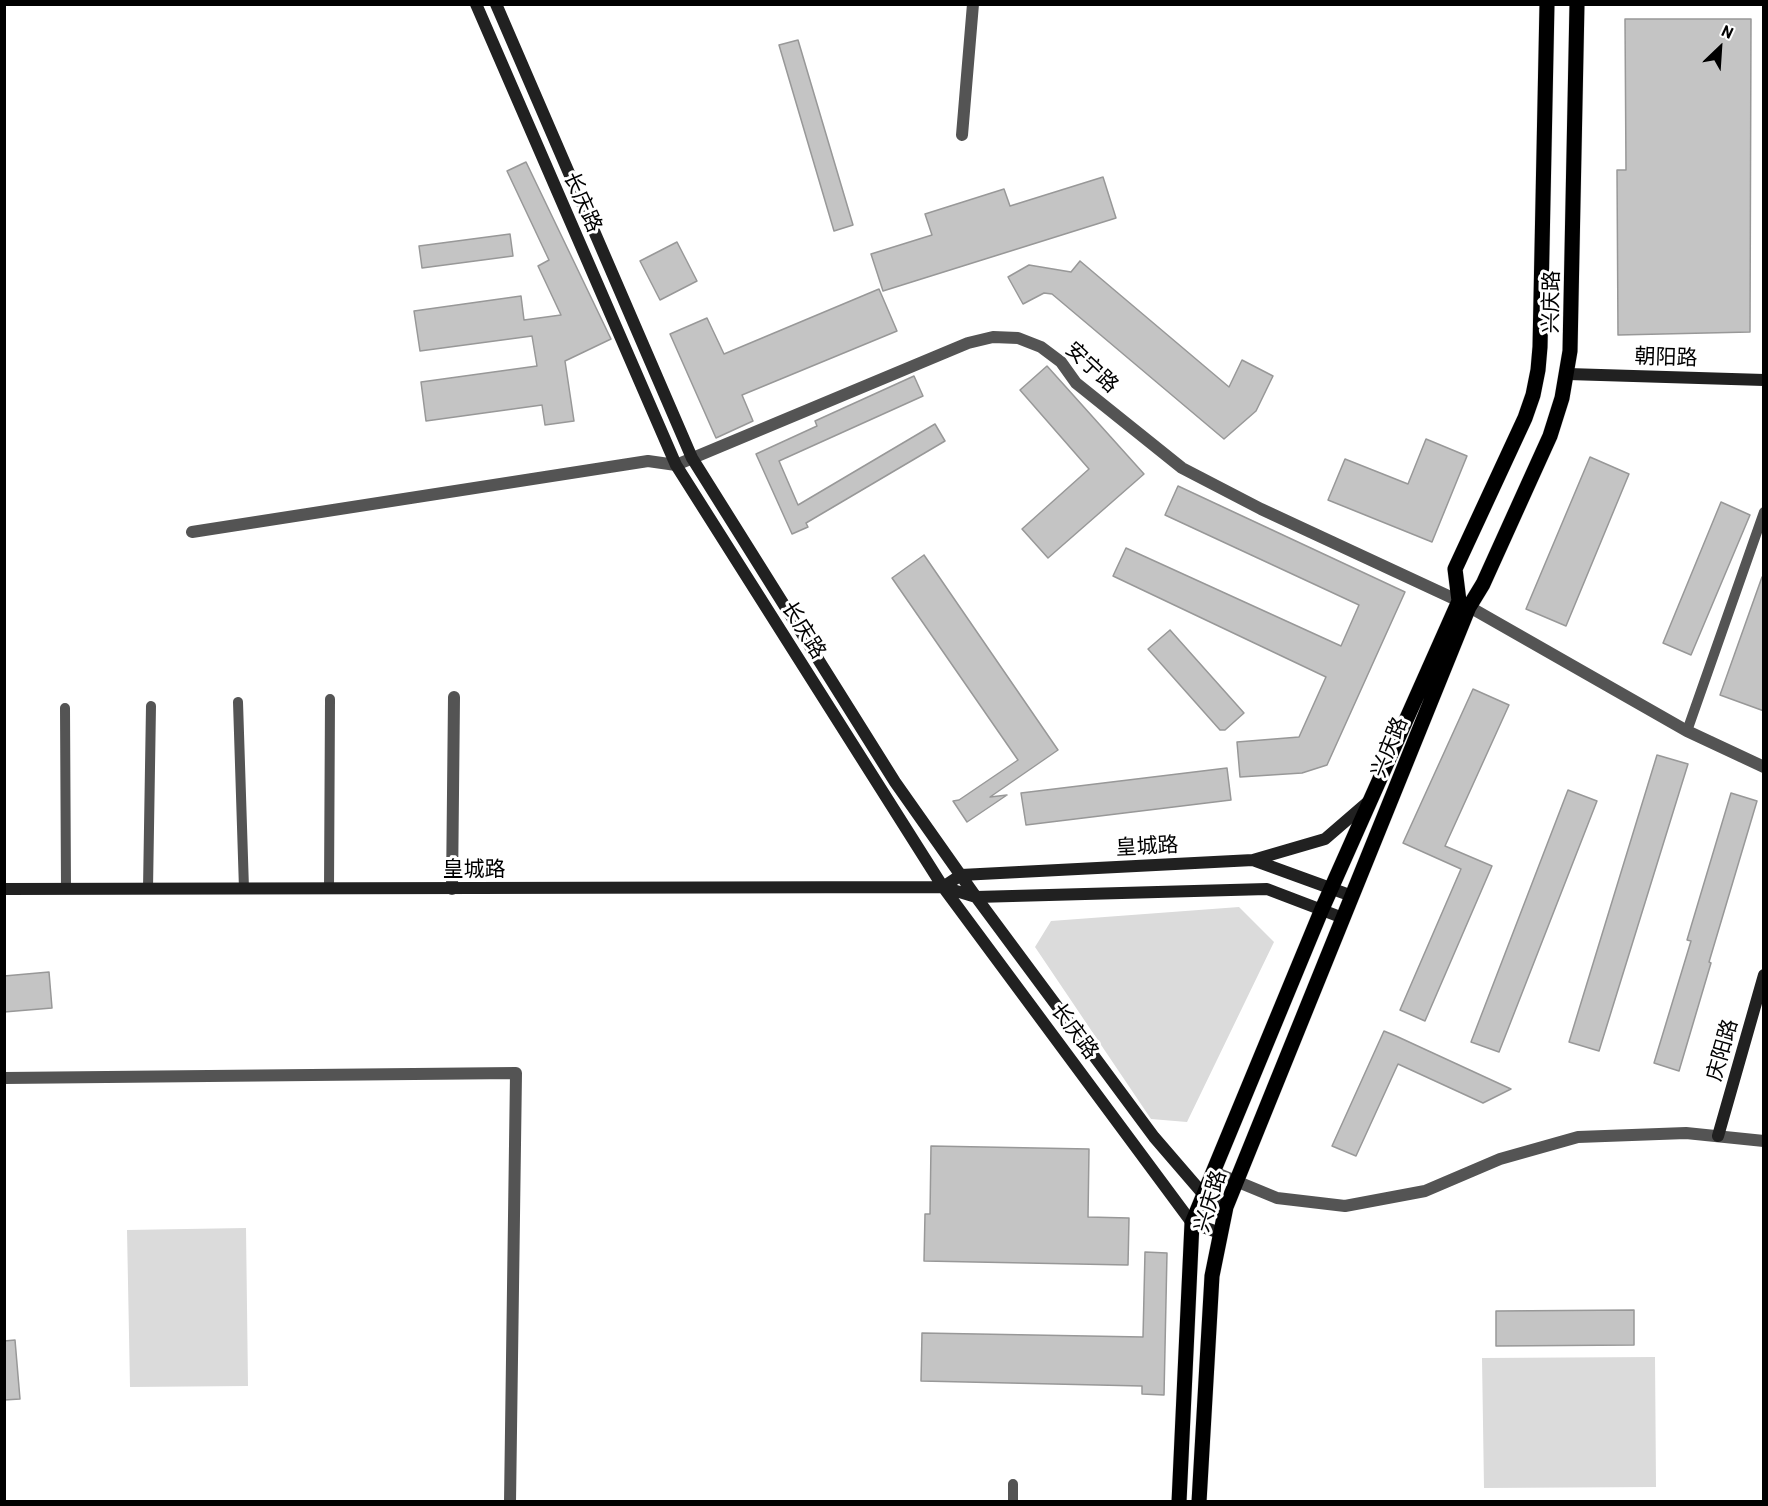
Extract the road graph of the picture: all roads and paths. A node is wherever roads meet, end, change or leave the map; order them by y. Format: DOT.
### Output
graph roads {
  1 [pos="476,4"];
  2 [pos="496,4"];
  3 [pos="973,4"];
  4 [pos="1547,4"];
  5 [pos="1577,4"];
  6 [pos="962,135"];
  7 [pos="1568,370"];
  8 [pos="1764,372"];
  9 [pos="1764,380"];
  10 [pos="692,458"];
  11 [pos="676,465"];
  12 [pos="1764,512"];
  13 [pos="192,532"];
  14 [pos="1464,604"];
  15 [pos="454,697"];
  16 [pos="330,699"];
  17 [pos="238,702"];
  18 [pos="151,706"];
  19 [pos="65,708"];
  20 [pos="1687,731"];
  21 [pos="1764,767"];
  22 [pos="1372,798"];
  23 [pos="1253,860"];
  24 [pos="961,875"];
  25 [pos="943,887"];
  26 [pos="4,889"];
  27 [pos="66,889"];
  28 [pos="148,889"];
  29 [pos="244,889"];
  30 [pos="329,889"];
  31 [pos="452,889"];
  32 [pos="1332,889"];
  33 [pos="1352,896"];
  34 [pos="976,897"];
  35 [pos="1322,909"];
  36 [pos="1343,918"];
  37 [pos="1764,975"];
  38 [pos="4,1078"];
  39 [pos="1718,1136"];
  40 [pos="1764,1141"];
  41 [pos="1214,1172"];
  42 [pos="1236,1181"];
  43 [pos="1204,1195"];
  44 [pos="1226,1207"];
  45 [pos="1192,1223"];
  46 [pos="1220,1233"];
  47 [pos="1013,1484"];
  48 [pos="510,1502"];
  49 [pos="1013,1502"];
  50 [pos="1179,1502"];
  51 [pos="1199,1502"];
  1 -- 11 [label="main road, 长庆路"];
  2 -- 10 [label="main road"];
  3 -- 6 [label="street"];
  4 -- 14 [label="main road, 兴庆路"];
  5 -- 7 [label="main road, 兴庆路"];
  7 -- 8 [label="main road, 朝阳路"];
  7 -- 9 [label="main road, 朝阳路"];
  7 -- 14 [label="main road, 兴庆路"];
  10 -- 11 [label="street, 安宁路"];
  10 -- 14 [label="street, 安宁路"];
  10 -- 24 [label="main road"];
  11 -- 13 [label="street"];
  11 -- 25 [label="main road, 长庆路"];
  12 -- 20 [label="lane"];
  14 -- 20 [label="street, 安宁路"];
  14 -- 22 [label="main road, 兴庆路"];
  14 -- 33 [label="main road, 兴庆路"];
  15 -- 31 [label="street"];
  16 -- 30 [label="lane"];
  17 -- 29 [label="lane"];
  18 -- 28 [label="lane"];
  19 -- 27 [label="lane"];
  20 -- 21 [label="street, 安宁路"];
  22 -- 23 [label="main road"];
  22 -- 32 [label="main road, 兴庆路"];
  23 -- 24 [label="main road, 皇城路"];
  23 -- 32 [label="main road, 皇城路"];
  24 -- 25 [label="main road"];
  24 -- 34 [label="main road"];
  25 -- 31 [label="main road, 皇城路"];
  25 -- 34 [label="main road, 皇城路"];
  25 -- 45 [label="main road, 长庆路"];
  26 -- 27 [label="main road, 皇城路"];
  27 -- 28 [label="main road, 皇城路"];
  28 -- 29 [label="main road, 皇城路"];
  29 -- 30 [label="main road, 皇城路"];
  30 -- 31 [label="main road, 皇城路"];
  32 -- 33 [label="main road, 皇城路"];
  32 -- 35 [label="main road, 兴庆路"];
  33 -- 36 [label="main road, 兴庆路"];
  34 -- 35 [label="main road, 皇城路"];
  34 -- 43 [label="main road"];
  35 -- 36 [label="main road, 皇城路"];
  35 -- 41 [label="main road, 兴庆路"];
  36 -- 42 [label="main road, 兴庆路"];
  37 -- 39 [label="main road, 庆阳路"];
  38 -- 48 [label="street"];
  39 -- 40 [label="street"];
  39 -- 42 [label="street"];
  41 -- 42 [label="street"];
  41 -- 43 [label="main road, 兴庆路"];
  42 -- 44 [label="main road, 兴庆路"];
  43 -- 44 [label="main road"];
  43 -- 45 [label="main road, 兴庆路"];
  44 -- 46 [label="main road, 兴庆路"];
  45 -- 46 [label="main road"];
  45 -- 50 [label="main road"];
  46 -- 51 [label="main road, 兴庆路"];
  47 -- 49 [label="lane"];
}
